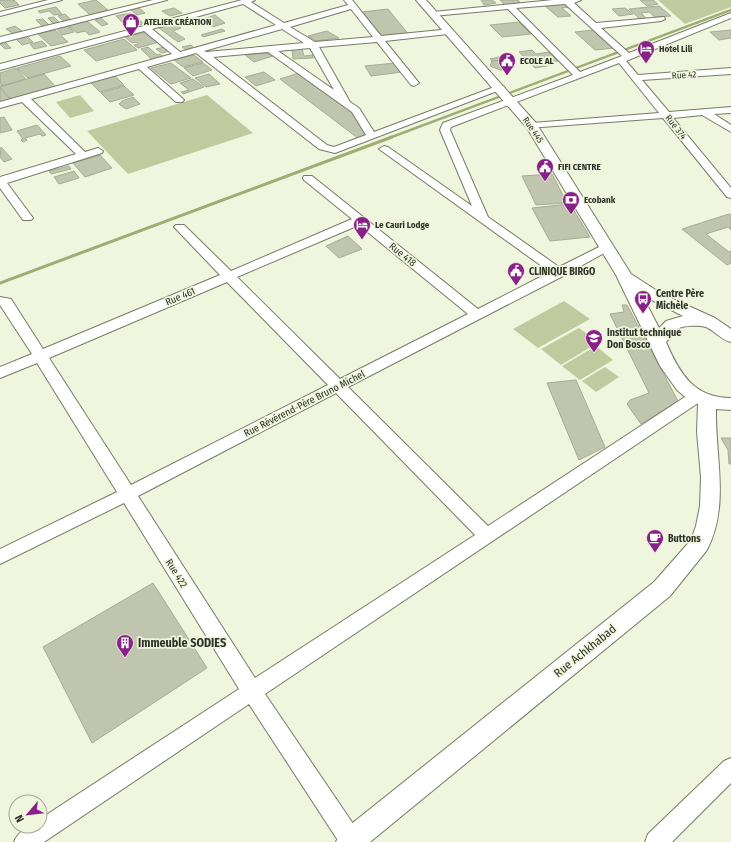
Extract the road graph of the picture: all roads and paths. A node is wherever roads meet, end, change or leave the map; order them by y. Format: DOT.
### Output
graph roads {
  1 [pos="58,0"];
  2 [pos="163,0"];
  3 [pos="421,0"];
  4 [pos="567,0"];
  5 [pos="577,0"];
  6 [pos="248,1"];
  7 [pos="31,3"];
  8 [pos="351,3"];
  9 [pos="509,6"];
  10 [pos="0,14"];
  11 [pos="433,14"];
  12 [pos="731,15"];
  13 [pos="661,18"];
  14 [pos="283,26"];
  15 [pos="594,26"];
  16 [pos="145,28"];
  17 [pos="448,31"];
  18 [pos="4,39"];
  19 [pos="379,39"];
  20 [pos="313,45"];
  21 [pos="270,49"];
  22 [pos="201,52"];
  23 [pos="179,55"];
  24 [pos="624,58"];
  25 [pos="141,66"];
  26 [pos="0,67"];
  27 [pos="731,71"];
  28 [pos="578,75"];
  29 [pos="637,78"];
  30 [pos="414,83"];
  31 [pos="505,94"];
  32 [pos="24,98"];
  33 [pos="179,100"];
  34 [pos="347,104"];
  35 [pos="0,105"];
  36 [pos="731,110"];
  37 [pos="704,112"];
  38 [pos="666,115"];
  39 [pos="532,126"];
  40 [pos="731,129"];
  41 [pos="372,136"];
  42 [pos="384,149"];
  43 [pos="98,151"];
  44 [pos="83,155"];
  45 [pos="308,178"];
  46 [pos="0,180"];
  47 [pos="730,193"];
  48 [pos="27,218"];
  49 [pos="361,220"];
  50 [pos="483,220"];
  51 [pos="180,227"];
  52 [pos="607,248"];
  53 [pos="559,273"];
  54 [pos="624,275"];
  55 [pos="229,276"];
  56 [pos="3,301"];
  57 [pos="478,315"];
  58 [pos="709,322"];
  59 [pos="731,337"];
  60 [pos="658,342"];
  61 [pos="40,356"];
  62 [pos="0,372"];
  63 [pos="337,386"];
  64 [pos="702,399"];
  65 [pos="731,404"];
  66 [pos="128,494"];
  67 [pos="487,536"];
  68 [pos="0,557"];
  69 [pos="252,691"];
  70 [pos="731,768"];
  71 [pos="25,842"];
  72 [pos="351,842"];
  73 [pos="656,842"];
  1 -- 7 [label="street"];
  2 -- 18 [label="street"];
  3 -- 11 [label="street, Rue 445"];
  4 -- 5 [label="street"];
  4 -- 9 [label="street"];
  4 -- 15 [label="street, Rue 374"];
  6 -- 14 [label="street"];
  6 -- 16 [label="street"];
  7 -- 10 [label="street"];
  8 -- 14 [label="street"];
  8 -- 19 [label="street"];
  9 -- 11 [label="street"];
  9 -- 28 [label="street"];
  11 -- 17 [label="street, Rue 445"];
  12 -- 24 [label="street"];
  13 -- 15 [label="street"];
  14 -- 20 [label="street"];
  14 -- 22 [label="street"];
  15 -- 24 [label="street, Rue 374"];
  16 -- 23 [label="street"];
  16 -- 26 [label="street"];
  17 -- 19 [label="street"];
  17 -- 31 [label="street, Rue 445"];
  19 -- 20 [label="street"];
  19 -- 30 [label="street"];
  20 -- 21 [label="street"];
  20 -- 34 [label="street"];
  21 -- 22 [label="street"];
  21 -- 34 [label="street"];
  22 -- 23 [label="street"];
  22 -- 41 [label="street"];
  23 -- 25 [label="street"];
  24 -- 28 [label="street"];
  24 -- 29 [label="street, Rue 374"];
  25 -- 32 [label="street"];
  25 -- 33 [label="street"];
  27 -- 29 [label="street, Rue 42"];
  28 -- 31 [label="street"];
  29 -- 38 [label="street, Rue 374"];
  31 -- 39 [label="street, Rue 445"];
  31 -- 41 [label="street"];
  31 -- 50 [label="street"];
  32 -- 35 [label="street"];
  32 -- 44 [label="street"];
  34 -- 41 [label="street"];
  36 -- 37 [label="street"];
  37 -- 38 [label="street"];
  37 -- 40 [label="street"];
  38 -- 39 [label="street"];
  38 -- 47 [label="street, Rue 374"];
  39 -- 52 [label="street, Rue 445"];
  42 -- 50 [label="street"];
  43 -- 44 [label="street"];
  44 -- 46 [label="street"];
  45 -- 49 [label="street, Rue 418"];
  46 -- 48 [label="street"];
  49 -- 55 [label="street, Rue 461"];
  49 -- 57 [label="street, Rue 418"];
  50 -- 53 [label="street"];
  51 -- 55 [label="street"];
  52 -- 53 [label="street, Rue Révérend-Père Bruno Michel"];
  52 -- 54 [label="street, Rue 445"];
  53 -- 57 [label="street, Rue Révérend-Père Bruno Michel"];
  54 -- 58 [label="street"];
  54 -- 60 [label="street, Rue 445"];
  55 -- 61 [label="street, Rue 461"];
  55 -- 63 [label="street"];
  56 -- 61 [label="street, Rue 422"];
  57 -- 63 [label="street, Rue Révérend-Père Bruno Michel"];
  58 -- 59 [label="street"];
  58 -- 60 [label="street"];
  60 -- 64 [label="street, Rue 445"];
  61 -- 62 [label="street, Rue 461"];
  61 -- 66 [label="street, Rue 422"];
  63 -- 66 [label="street, Rue Révérend-Père Bruno Michel"];
  63 -- 67 [label="street"];
  64 -- 65 [label="street"];
  64 -- 67 [label="street"];
  64 -- 72 [label="street, Rue Achkhabad"];
  66 -- 68 [label="street, Rue Révérend-Père Bruno Michel"];
  66 -- 69 [label="street, Rue 422"];
  67 -- 69 [label="street"];
  69 -- 71 [label="street"];
  69 -- 72 [label="street, Rue 422"];
  70 -- 73 [label="street"];
}
